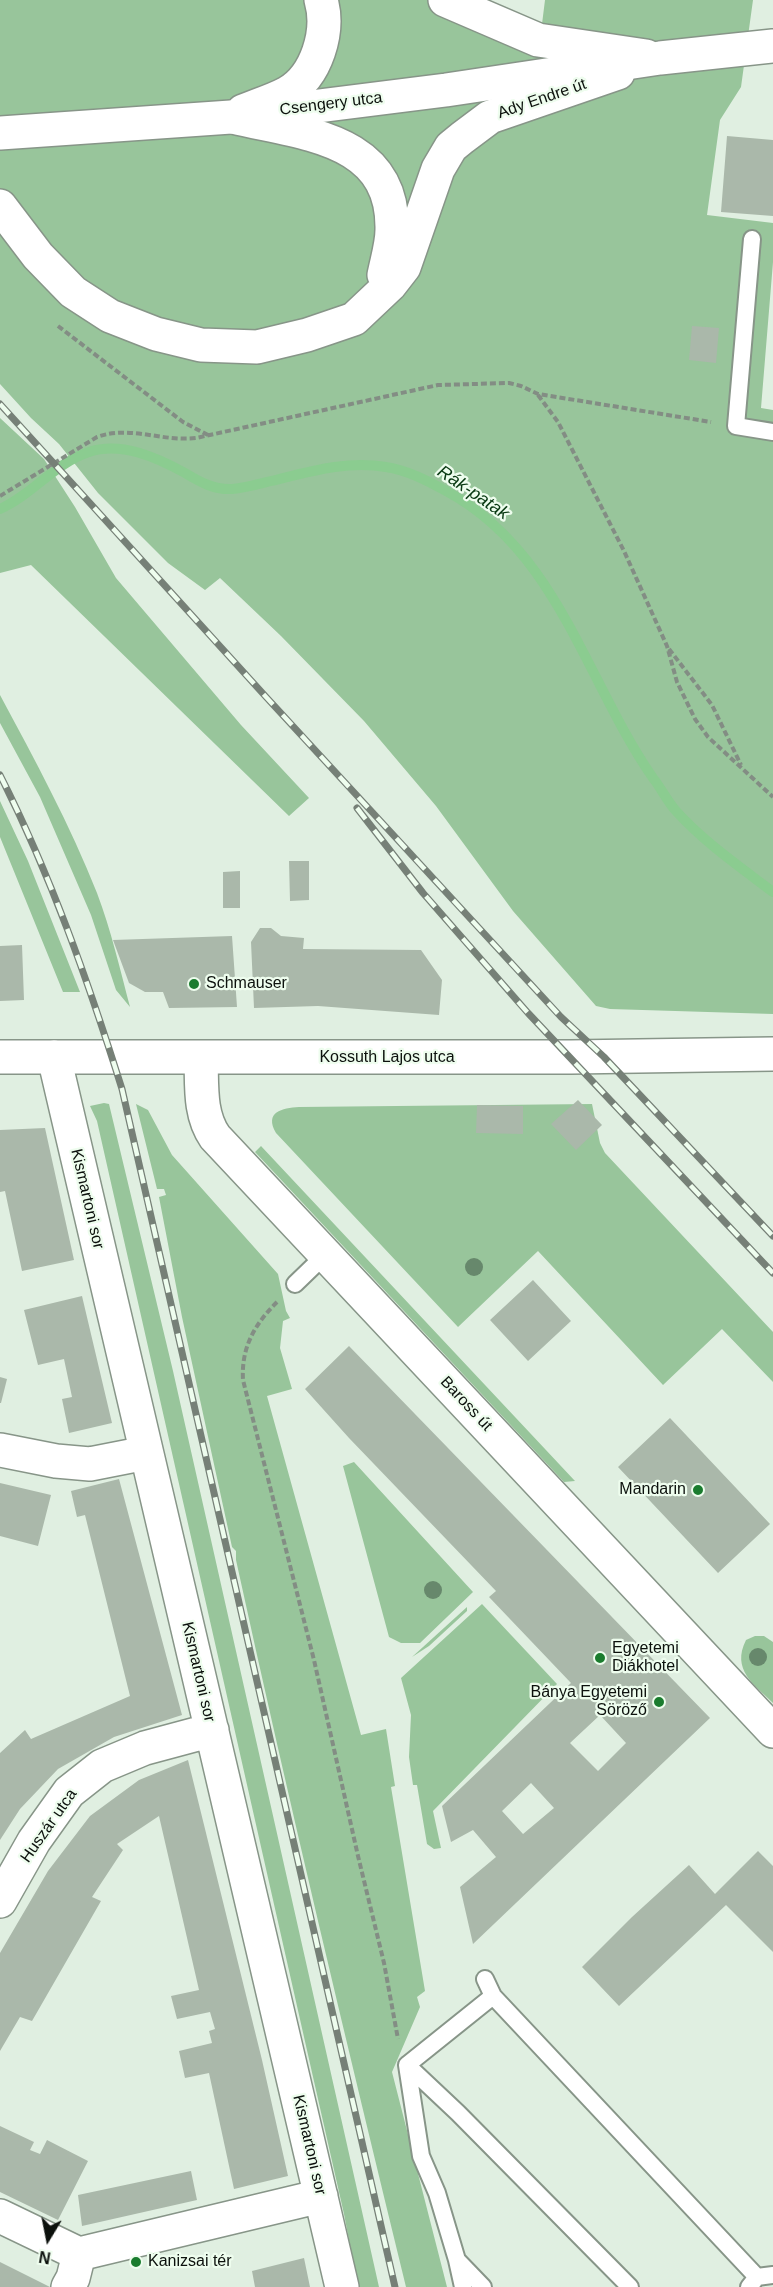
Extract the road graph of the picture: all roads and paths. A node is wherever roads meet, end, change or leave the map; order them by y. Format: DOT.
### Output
graph roads {
  1 [pos="321,0"];
  2 [pos="445,0"];
  3 [pos="773,46"];
  4 [pos="660,58"];
  5 [pos="231,117"];
  6 [pos="0,133"];
  7 [pos="3,210"];
  8 [pos="752,239"];
  9 [pos="354,319"];
  10 [pos="58,326"];
  11 [pos="538,394"];
  12 [pos="736,426"];
  13 [pos="773,432"];
  14 [pos="208,435"];
  15 [pos="0,496"];
  16 [pos="667,646"];
  17 [pos="743,769"];
  18 [pos="773,797"];
  19 [pos="773,1054"];
  20 [pos="0,1057"];
  21 [pos="54,1057"];
  22 [pos="201,1058"];
  23 [pos="325,1255"];
  24 [pos="295,1284"];
  25 [pos="0,1450"];
  26 [pos="146,1453"];
  27 [pos="212,1730"];
  28 [pos="773,1731"];
  29 [pos="0,1901"];
  30 [pos="485,1979"];
  31 [pos="493,1995"];
  32 [pos="407,2065"];
  33 [pos="321,2196"];
  34 [pos="0,2216"];
  35 [pos="79,2254"];
  36 [pos="457,2260"];
  37 [pos="759,2280"];
  38 [pos="68,2287"];
  39 [pos="342,2287"];
  40 [pos="463,2287"];
  41 [pos="483,2287"];
  42 [pos="630,2287"];
  1 -- 5 [label="street"];
  2 -- 4 [label="street, Ady Endre út"];
  3 -- 4 [label="street, Ady Endre út"];
  4 -- 5 [label="street, Csengery utca"];
  4 -- 9 [label="street, Ady Endre út"];
  5 -- 6 [label="street, Csengery utca"];
  5 -- 9 [label="street"];
  7 -- 9 [label="street, Ady Endre út"];
  8 -- 12 [label="lane"];
  10 -- 14 [label="path"];
  11 -- 12 [label="path"];
  11 -- 14 [label="path"];
  11 -- 16 [label="path"];
  12 -- 13 [label="lane"];
  14 -- 15 [label="path"];
  16 -- 17 [label="path"];
  16 -- 17 [label="path"];
  17 -- 18 [label="path"];
  19 -- 22 [label="street, Kossuth Lajos utca"];
  20 -- 21 [label="street, Kossuth Lajos utca"];
  21 -- 22 [label="street, Kossuth Lajos utca"];
  21 -- 26 [label="street, Kismartoni sor"];
  22 -- 23 [label="street, Baross út"];
  23 -- 24 [label="lane"];
  23 -- 28 [label="street, Baross út"];
  24 -- 32 [label="path"];
  25 -- 26 [label="street"];
  26 -- 27 [label="street, Kismartoni sor"];
  27 -- 29 [label="street, Huszár utca"];
  27 -- 33 [label="street, Kismartoni sor"];
  30 -- 31 [label="lane"];
  31 -- 32 [label="lane"];
  31 -- 37 [label="lane"];
  32 -- 36 [label="lane"];
  32 -- 42 [label="lane"];
  33 -- 35 [label="street"];
  33 -- 39 [label="street, Kismartoni sor"];
  34 -- 35 [label="street"];
  35 -- 38 [label="street"];
  36 -- 40 [label="lane"];
  36 -- 41 [label="lane"];
}
